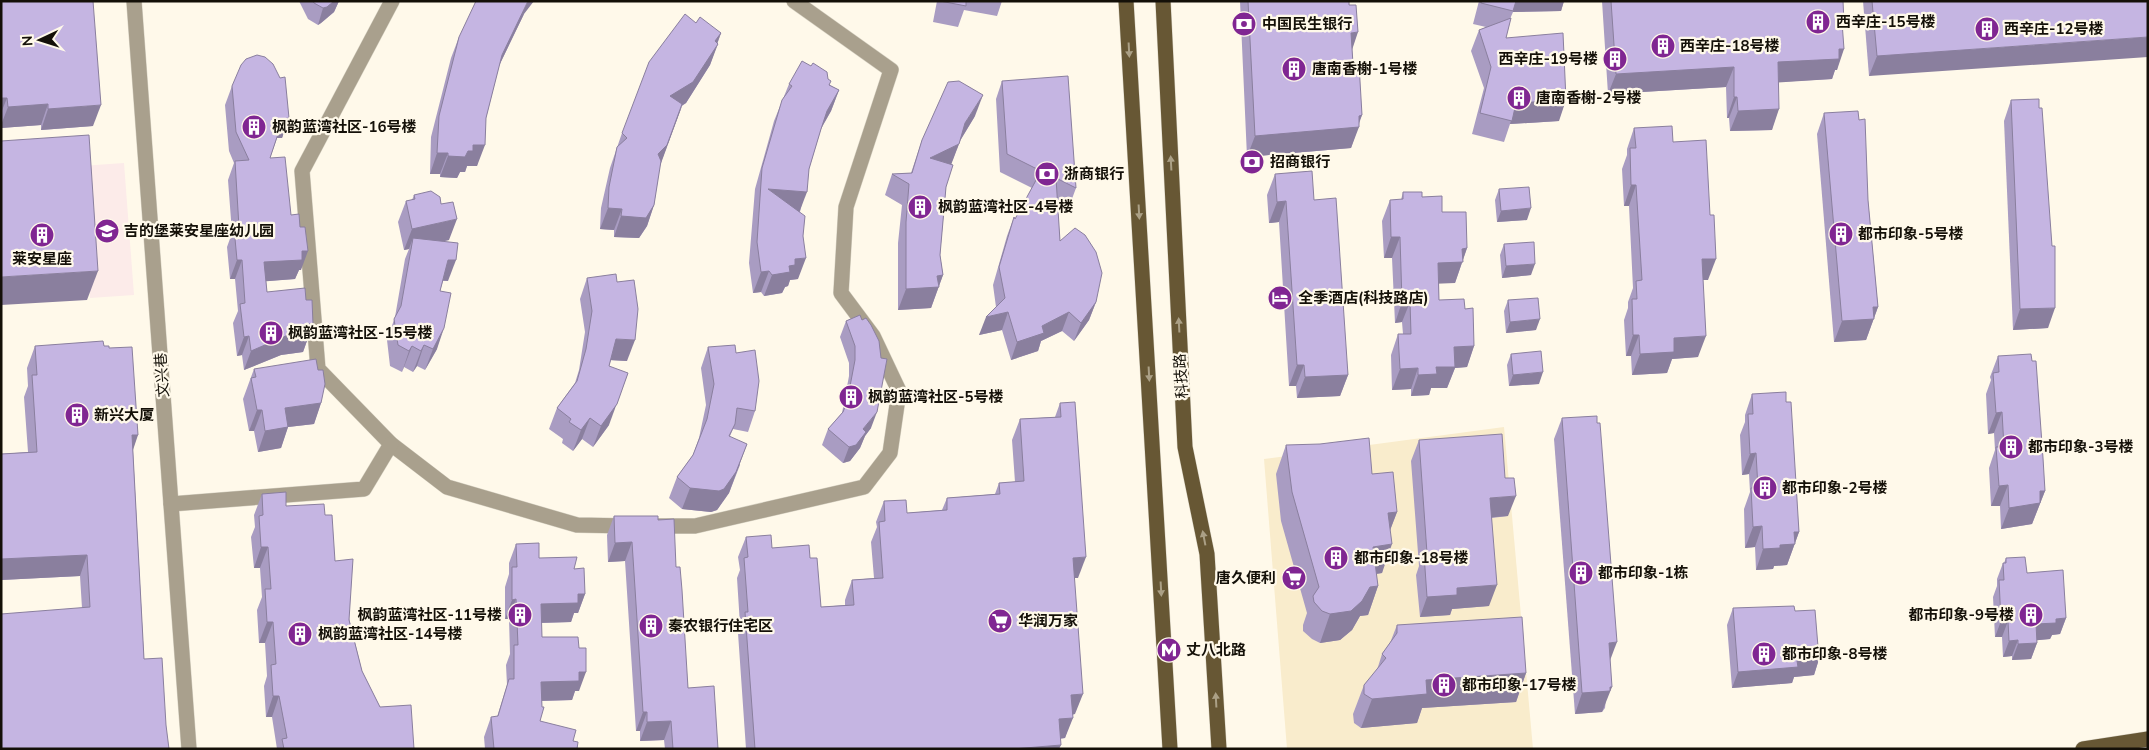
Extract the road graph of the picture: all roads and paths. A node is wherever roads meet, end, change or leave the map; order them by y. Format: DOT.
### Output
graph roads {
  1 [pos="134,1"];
  2 [pos="392,1"];
  3 [pos="794,1"];
  4 [pos="1126,1"];
  5 [pos="1163,1"];
  6 [pos="391,444"];
  7 [pos="171,504"];
  8 [pos="2148,739"];
  9 [pos="189,749"];
  10 [pos="1170,749"];
  11 [pos="1219,749"];
  12 [pos="2083,749"];
  1 -- 7 [label="street, 文兴巷"];
  2 -- 6 [label="street"];
  3 -- 6 [label="street"];
  4 -- 10 [label="main road, one-way"];
  11 -- 5 [label="main road, 科技路, one-way"];
  6 -- 7 [label="street"];
  7 -- 9 [label="street, 文兴巷"];
  8 -- 12 [label="main road"];
}
